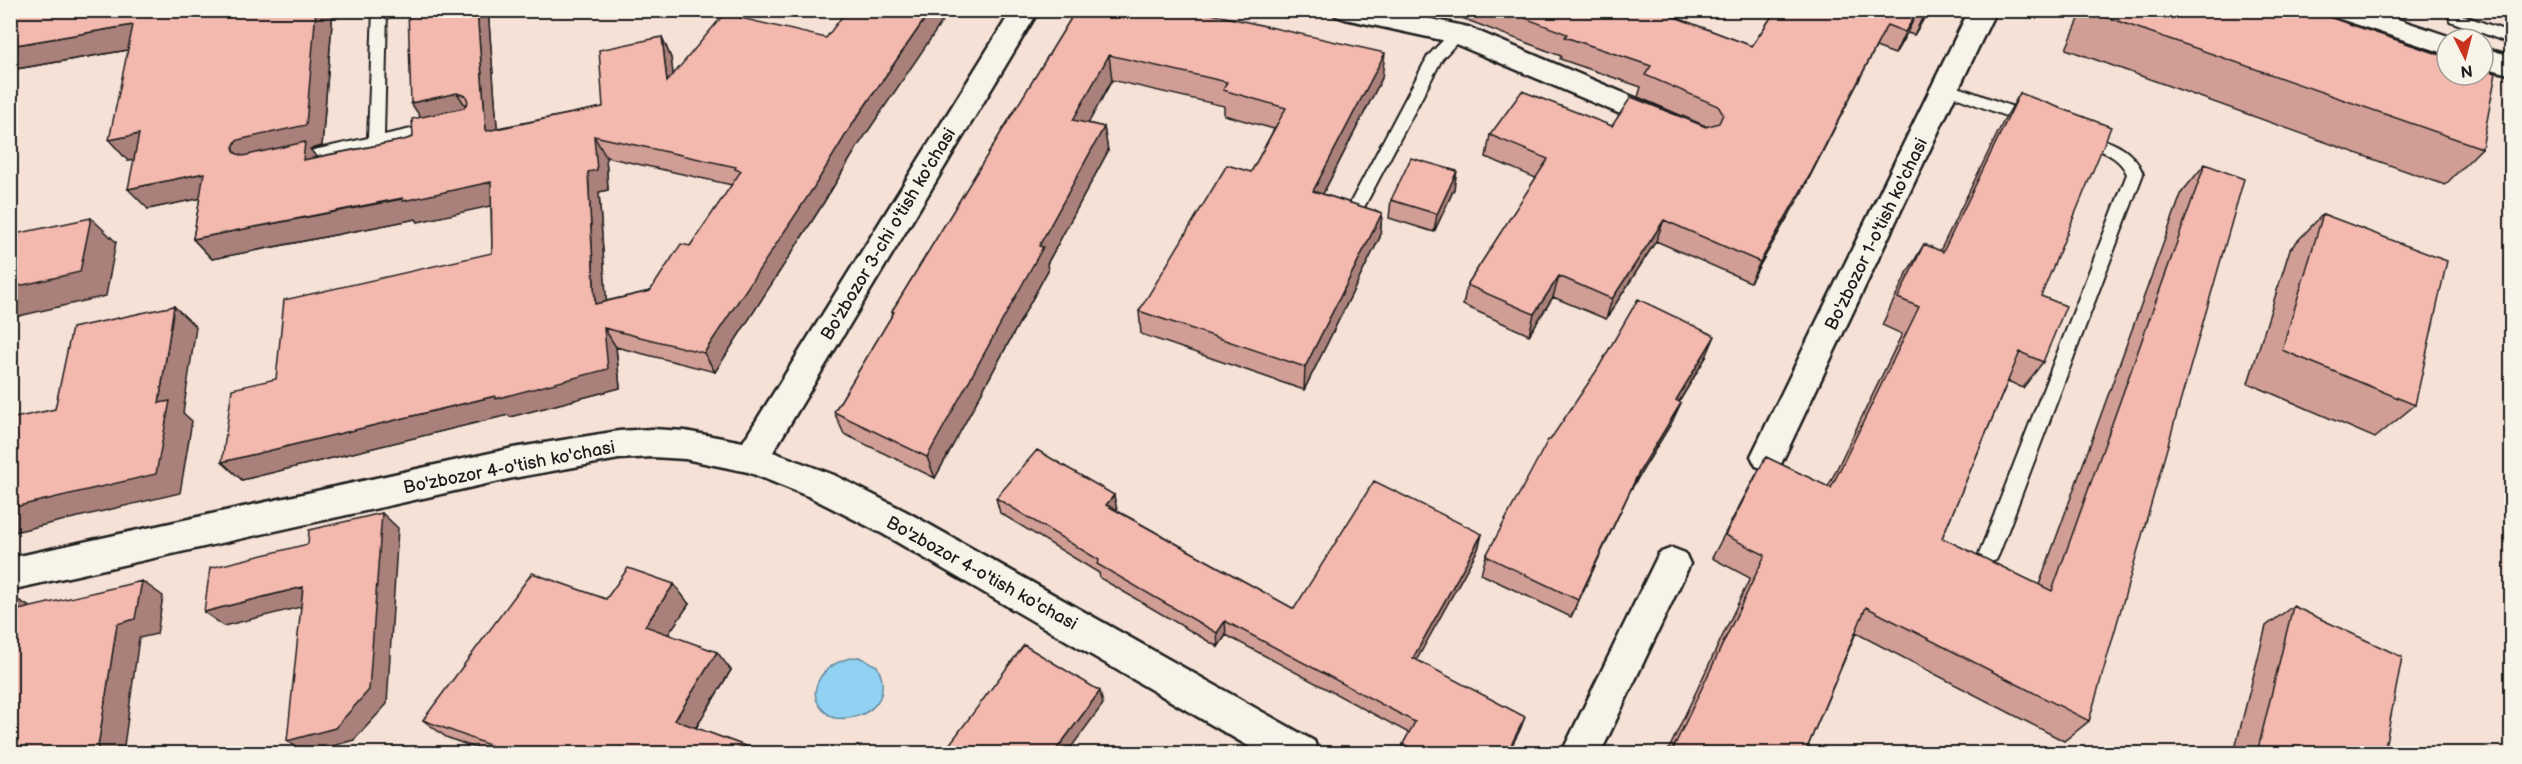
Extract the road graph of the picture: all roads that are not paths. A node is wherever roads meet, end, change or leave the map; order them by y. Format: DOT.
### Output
graph roads {
  1 [pos="380,10"];
  2 [pos="1026,10"];
  3 [pos="1345,10"];
  4 [pos="1983,10"];
  5 [pos="2340,10"];
  6 [pos="2455,10"];
  7 [pos="1458,34"];
  8 [pos="2511,39"];
  9 [pos="2435,41"];
  10 [pos="2495,61"];
  11 [pos="2511,66"];
  12 [pos="1947,88"];
  13 [pos="2044,124"];
  14 [pos="450,126"];
  15 [pos="1688,132"];
  16 [pos="2066,132"];
  17 [pos="376,142"];
  18 [pos="283,162"];
  19 [pos="1355,209"];
  20 [pos="1768,456"];
  21 [pos="752,458"];
  22 [pos="1989,554"];
  23 [pos="1672,564"];
  24 [pos="10,574"];
  25 [pos="1300,753"];
  26 [pos="1580,753"];
  1 -- 17 [label="lane"];
  2 -- 21 [label="street, Bo'zbozor 3-chi o'tish ko'chasi"];
  3 -- 7 [label="street"];
  4 -- 12 [label="street, Bo'zbozor 1-o'tish ko'chasi"];
  5 -- 9 [label="street"];
  6 -- 8 [label="lane"];
  7 -- 15 [label="street"];
  7 -- 19 [label="lane"];
  10 -- 11 [label="street"];
  12 -- 13 [label="lane"];
  12 -- 20 [label="street, Bo'zbozor 1-o'tish ko'chasi"];
  14 -- 17 [label="lane"];
  16 -- 22 [label="lane"];
  17 -- 18 [label="lane"];
  21 -- 24 [label="street, Bo'zbozor 4-o'tish ko'chasi"];
  21 -- 25 [label="street, Bo'zbozor 4-o'tish ko'chasi"];
  23 -- 26 [label="street"];
}
